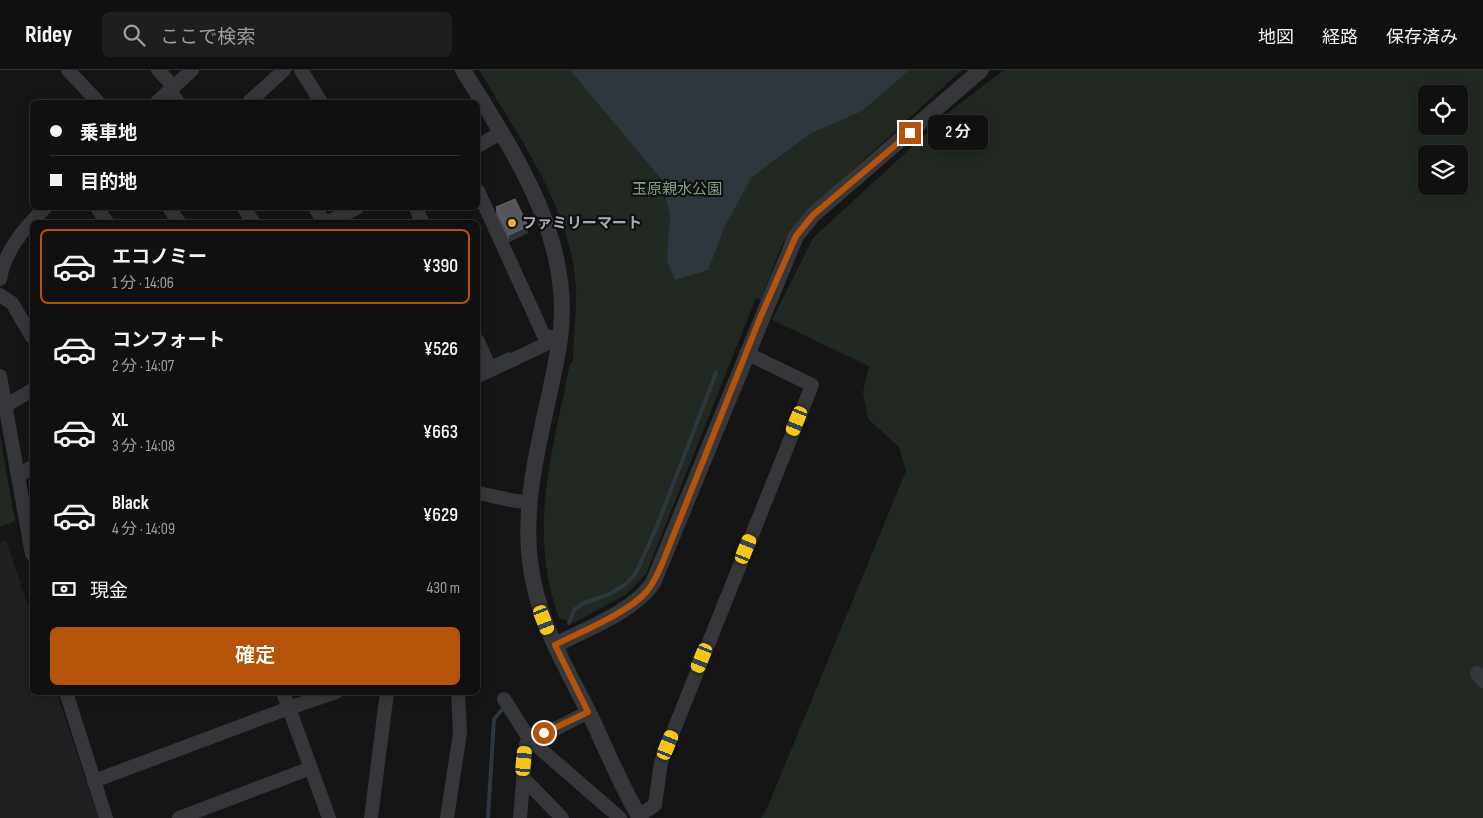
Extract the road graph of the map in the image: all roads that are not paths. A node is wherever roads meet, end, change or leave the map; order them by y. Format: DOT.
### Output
graph roads {
  1 [pos="68,70"];
  2 [pos="158,70"];
  3 [pos="192,70"];
  4 [pos="284,70"];
  5 [pos="301,70"];
  6 [pos="463,70"];
  7 [pos="982,70"];
  8 [pos="174,94"];
  9 [pos="96,100"];
  10 [pos="161,100"];
  11 [pos="252,100"];
  12 [pos="320,100"];
  13 [pos="500,133"];
  14 [pos="480,145"];
  15 [pos="480,195"];
  16 [pos="43,210"];
  17 [pos="353,214"];
  18 [pos="35,220"];
  19 [pos="334,220"];
  20 [pos="30,225"];
  21 [pos="0,279"];
  22 [pos="0,296"];
  23 [pos="30,334"];
  24 [pos="560,338"];
  25 [pos="480,346"];
  26 [pos="746,353"];
  27 [pos="489,366"];
  28 [pos="480,374"];
  29 [pos="0,376"];
  30 [pos="30,391"];
  31 [pos="6,406"];
  32 [pos="30,469"];
  33 [pos="18,476"];
  34 [pos="480,493"];
  35 [pos="529,502"];
  36 [pos="30,543"];
  37 [pos="555,645"];
  38 [pos="67,695"];
  39 [pos="284,695"];
  40 [pos="327,695"];
  41 [pos="386,695"];
  42 [pos="458,695"];
  43 [pos="504,699"];
  44 [pos="289,708"];
  45 [pos="588,712"];
  46 [pos="530,740"];
  47 [pos="311,768"];
  48 [pos="523,778"];
  49 [pos="94,781"];
  50 [pos="639,817"];
  51 [pos="106,818"];
  52 [pos="179,818"];
  53 [pos="329,818"];
  54 [pos="371,818"];
  55 [pos="447,818"];
  56 [pos="520,818"];
  57 [pos="562,818"];
  58 [pos="620,818"];
  1 -- 9 [label="street"];
  2 -- 8 [label="street"];
  3 -- 8 [label="street"];
  4 -- 11 [label="street"];
  5 -- 12 [label="street"];
  6 -- 13 [label="street"];
  7 -- 26 [label="street"];
  8 -- 10 [label="street"];
  13 -- 14 [label="street"];
  13 -- 24 [label="street"];
  15 -- 24 [label="street"];
  16 -- 18 [label="street"];
  17 -- 19 [label="street"];
  20 -- 21 [label="street"];
  22 -- 23 [label="street"];
  24 -- 27 [label="street"];
  24 -- 35 [label="street"];
  25 -- 27 [label="street"];
  26 -- 37 [label="street"];
  26 -- 50 [label="street"];
  27 -- 28 [label="street"];
  29 -- 31 [label="street"];
  30 -- 31 [label="street"];
  31 -- 33 [label="street"];
  32 -- 33 [label="street"];
  33 -- 36 [label="street"];
  34 -- 35 [label="street"];
  35 -- 37 [label="street"];
  37 -- 45 [label="street"];
  38 -- 49 [label="street"];
  39 -- 44 [label="street"];
  40 -- 44 [label="street"];
  41 -- 54 [label="street"];
  42 -- 55 [label="street"];
  43 -- 46 [label="street"];
  44 -- 47 [label="street"];
  44 -- 49 [label="street"];
  45 -- 46 [label="street"];
  45 -- 50 [label="street"];
  46 -- 48 [label="street"];
  46 -- 58 [label="street"];
  47 -- 52 [label="street"];
  47 -- 53 [label="street"];
  48 -- 56 [label="street"];
  48 -- 57 [label="street"];
  49 -- 51 [label="street"];
}
